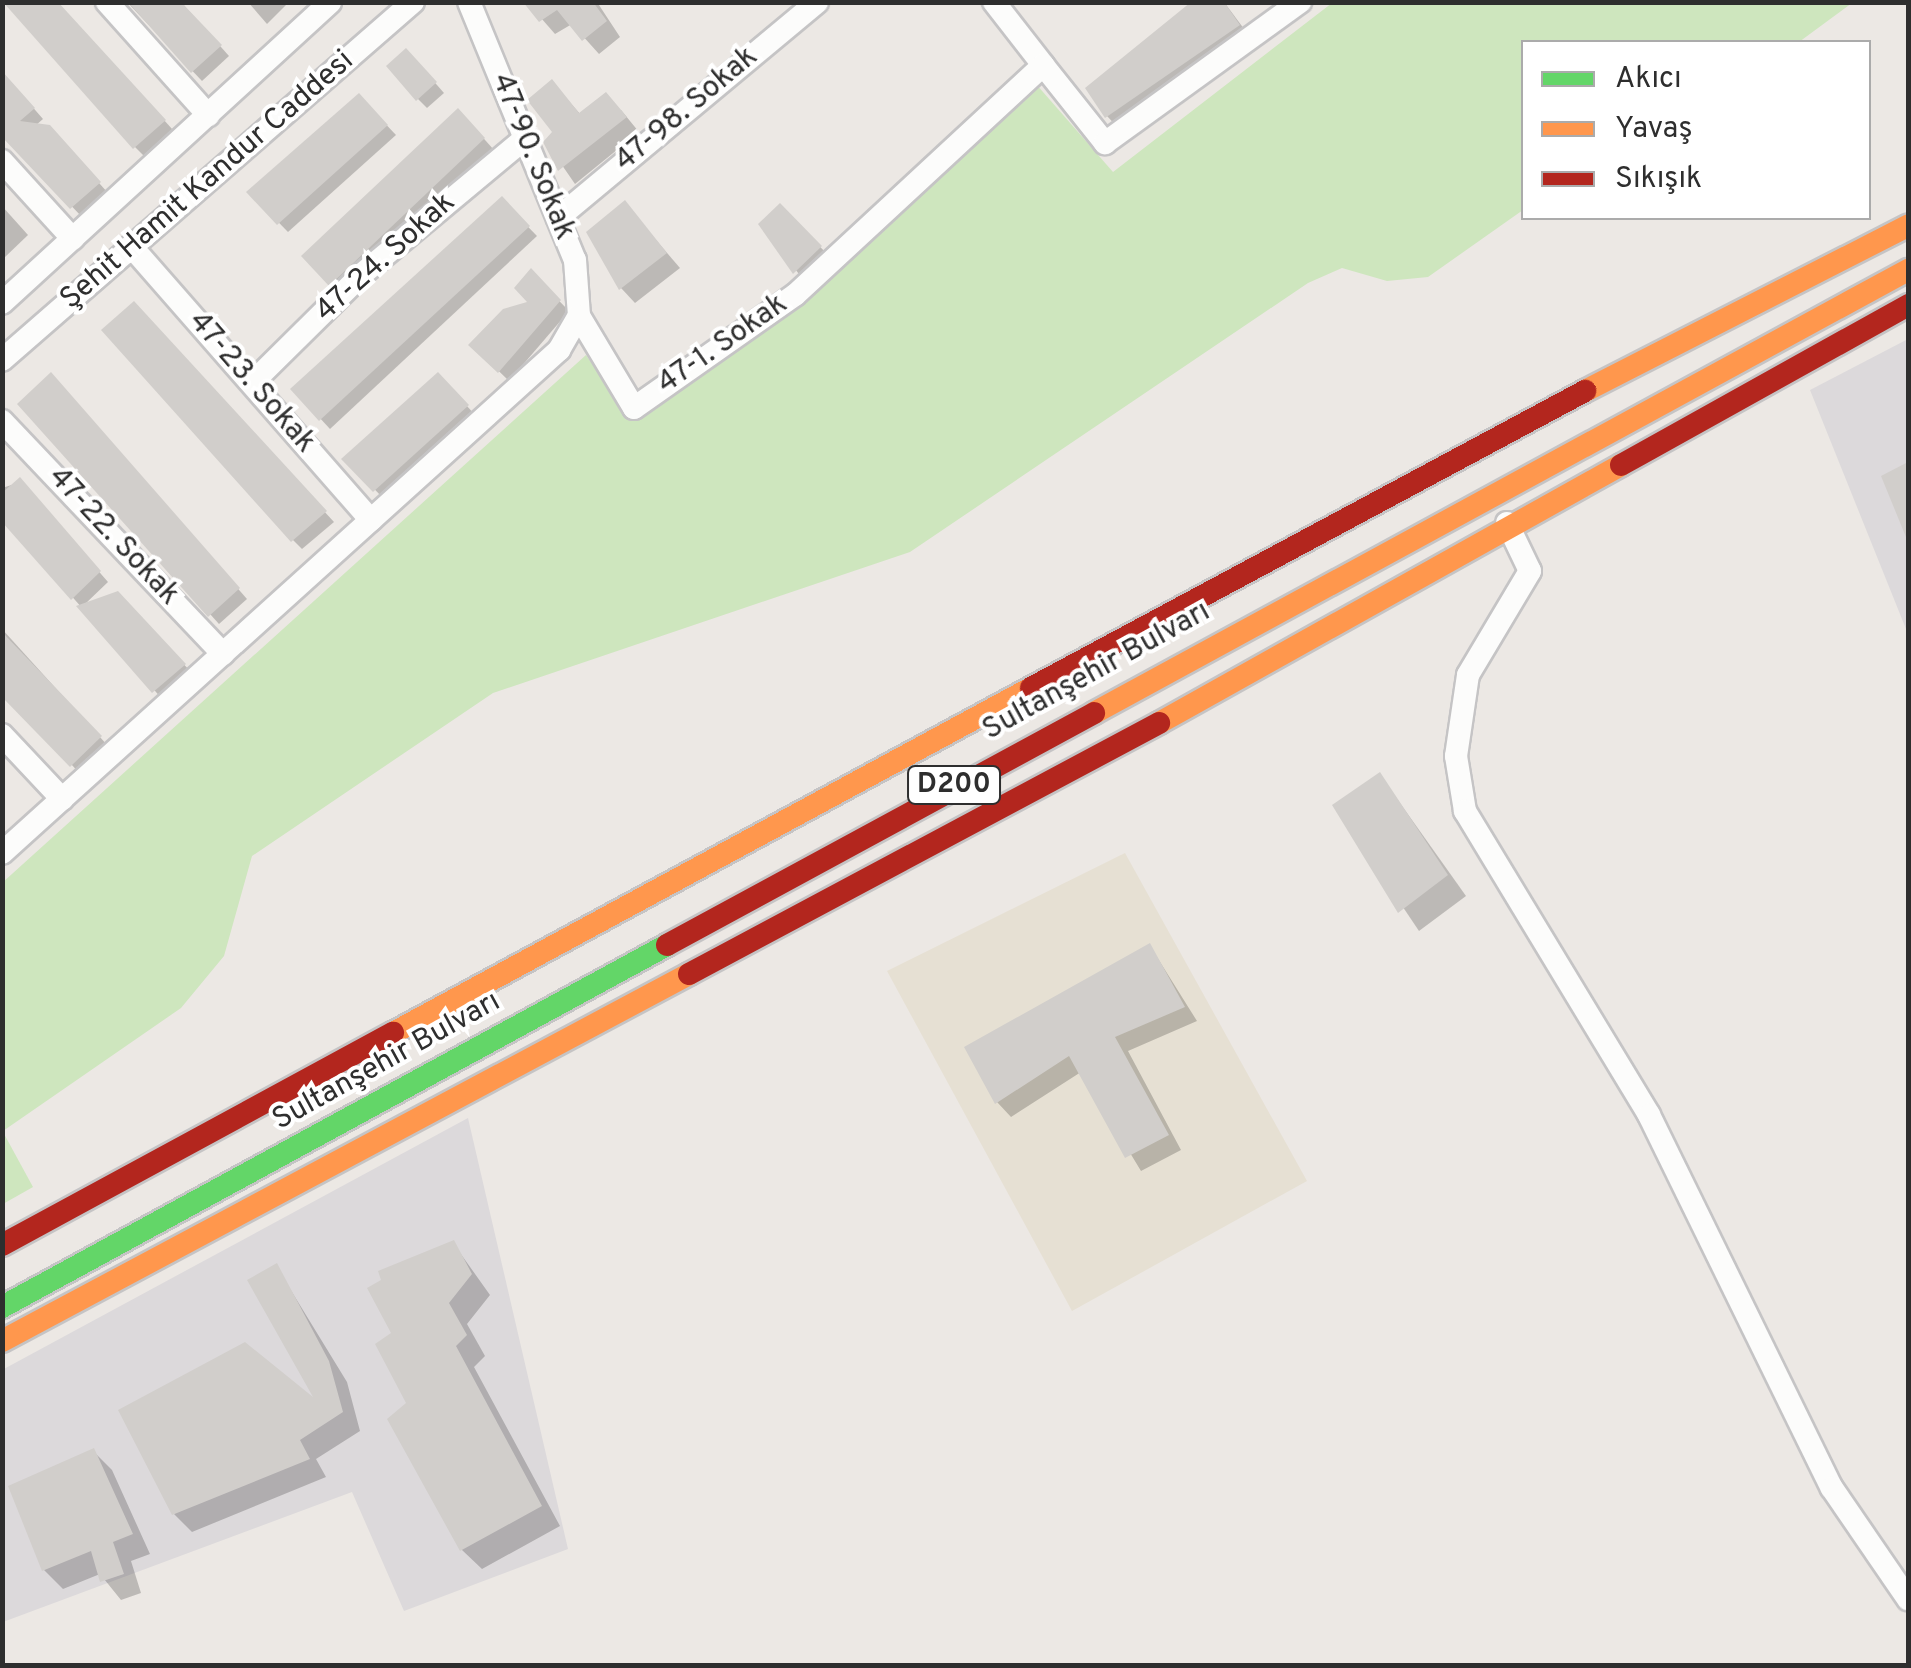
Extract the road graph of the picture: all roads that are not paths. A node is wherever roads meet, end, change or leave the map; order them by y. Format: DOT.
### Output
graph roads {
  1 [pos="106,2"];
  2 [pos="330,2"];
  3 [pos="413,2"];
  4 [pos="470,2"];
  5 [pos="817,2"];
  6 [pos="994,2"];
  7 [pos="1290,5"];
  8 [pos="1043,65"];
  9 [pos="208,115"];
  10 [pos="524,139"];
  11 [pos="2,160"];
  12 [pos="558,218"];
  13 [pos="1908,226"];
  14 [pos="72,239"];
  15 [pos="131,246"];
  16 [pos="1908,270"];
  17 [pos="2,303"];
  18 [pos="1908,305"];
  19 [pos="579,316"];
  20 [pos="2,360"];
  21 [pos="252,383"];
  22 [pos="2,421"];
  23 [pos="371,520"];
  24 [pos="1508,523"];
  25 [pos="223,654"];
  26 [pos="2,735"];
  27 [pos="62,799"];
  28 [pos="2,853"];
  29 [pos="2,1246"];
  30 [pos="2,1307"];
  31 [pos="2,1341"];
  32 [pos="1908,1598"];
  1 -- 9 [label="street"];
  2 -- 9 [label="street, Şehit Hamit Kandur Caddesi"];
  3 -- 15 [label="street, Şehit Hamit Kandur Caddesi"];
  4 -- 10 [label="street, 47-90. Sokak"];
  5 -- 12 [label="street, 47-98. Sokak"];
  6 -- 8 [label="street"];
  7 -- 8 [label="street"];
  8 -- 19 [label="street, 47-1. Sokak"];
  9 -- 14 [label="street, Şehit Hamit Kandur Caddesi"];
  10 -- 12 [label="street, 47-90. Sokak"];
  10 -- 21 [label="street, 47-24. Sokak"];
  11 -- 14 [label="street"];
  12 -- 19 [label="street, 47-90. Sokak"];
  13 -- 29 [label="main road, Sultanşehir Bulvarı / D200"];
  14 -- 17 [label="street, Şehit Hamit Kandur Caddesi"];
  15 -- 20 [label="street, Şehit Hamit Kandur Caddesi"];
  15 -- 21 [label="street, 47-23. Sokak"];
  16 -- 30 [label="main road, Sultanşehir Bulvarı / D200"];
  18 -- 24 [label="main road"];
  19 -- 23 [label="street"];
  21 -- 23 [label="street, 47-23. Sokak"];
  22 -- 25 [label="street, 47-22. Sokak"];
  23 -- 25 [label="street"];
  24 -- 31 [label="main road"];
  24 -- 32 [label="street"];
  25 -- 27 [label="street"];
  26 -- 27 [label="street"];
  27 -- 28 [label="street"];
}
